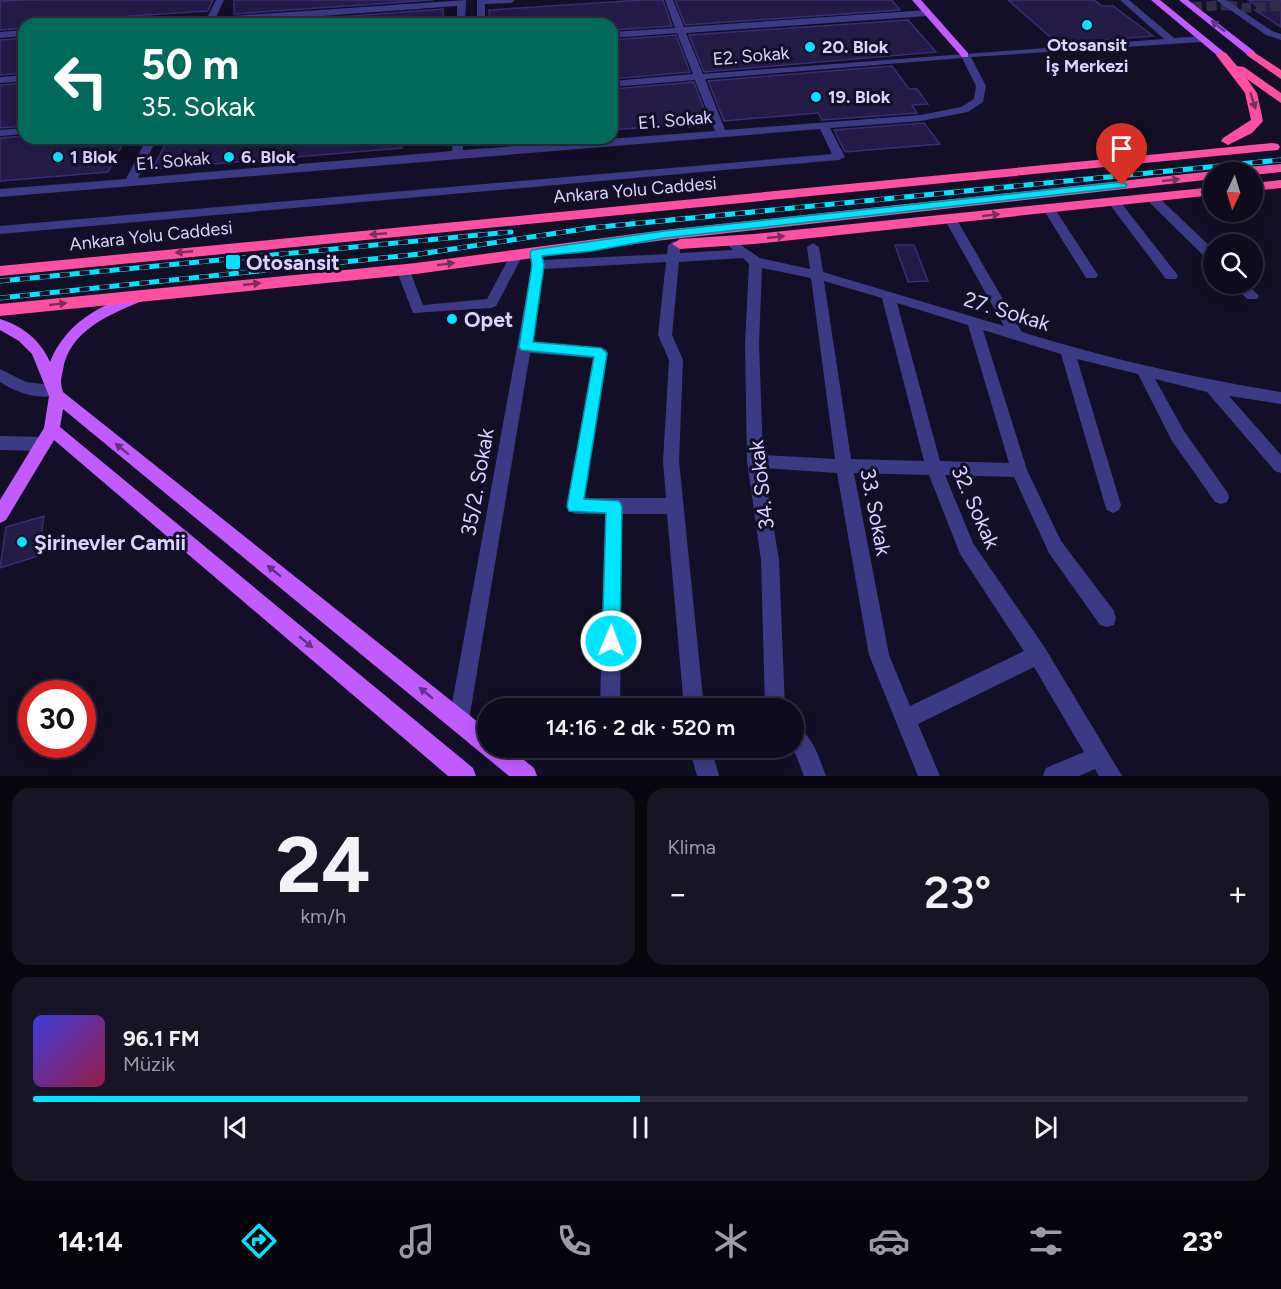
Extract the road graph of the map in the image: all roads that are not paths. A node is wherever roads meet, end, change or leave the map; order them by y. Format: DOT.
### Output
graph roads {
  1 [pos="220,0"];
  2 [pos="511,0"];
  3 [pos="669,0"];
  4 [pos="916,0"];
  5 [pos="1124,0"];
  6 [pos="1155,0"];
  7 [pos="1183,0"];
  8 [pos="1220,0"];
  9 [pos="481,1"];
  10 [pos="462,2"];
  11 [pos="927,13"];
  12 [pos="211,18"];
  13 [pos="260,18"];
  14 [pos="461,18"];
  15 [pos="481,18"];
  16 [pos="681,30"];
  17 [pos="18,34"];
  18 [pos="0,35"];
  19 [pos="618,35"];
  20 [pos="1281,37"];
  21 [pos="1203,39"];
  22 [pos="1172,42"];
  23 [pos="1252,54"];
  24 [pos="965,55"];
  25 [pos="1222,55"];
  26 [pos="1281,70"];
  27 [pos="1281,75"];
  28 [pos="699,77"];
  29 [pos="18,78"];
  30 [pos="0,80"];
  31 [pos="618,84"];
  32 [pos="1281,99"];
  33 [pos="823,125"];
  34 [pos="18,132"];
  35 [pos="0,133"];
  36 [pos="721,133"];
  37 [pos="1277,139"];
  38 [pos="618,141"];
  39 [pos="1228,141"];
  40 [pos="149,144"];
  41 [pos="458,144"];
  42 [pos="483,144"];
  43 [pos="583,144"];
  44 [pos="483,152"];
  45 [pos="458,154"];
  46 [pos="1281,168"];
  47 [pos="1263,170"];
  48 [pos="1203,176"];
  49 [pos="130,182"];
  50 [pos="1281,184"];
  51 [pos="1263,187"];
  52 [pos="1263,191"];
  53 [pos="1203,192"];
  54 [pos="0,193"];
  55 [pos="1281,193"];
  56 [pos="1152,198"];
  57 [pos="1114,202"];
  58 [pos="1049,209"];
  59 [pos="541,219"];
  60 [pos="951,220"];
  61 [pos="0,230"];
  62 [pos="729,241"];
  63 [pos="592,247"];
  64 [pos="813,247"];
  65 [pos="1203,247"];
  66 [pos="673,251"];
  67 [pos="517,255"];
  68 [pos="750,258"];
  69 [pos="537,259"];
  70 [pos="404,269"];
  71 [pos="0,271"];
  72 [pos="818,275"];
  73 [pos="1091,275"];
  74 [pos="1171,276"];
  75 [pos="144,295"];
  76 [pos="888,295"];
  77 [pos="0,310"];
  78 [pos="974,323"];
  79 [pos="0,324"];
  80 [pos="1017,336"];
  81 [pos="525,347"];
  82 [pos="1067,351"];
  83 [pos="1144,371"];
  84 [pos="0,375"];
  85 [pos="1212,387"];
  86 [pos="55,390"];
  87 [pos="1281,398"];
  88 [pos="48,437"];
  89 [pos="0,443"];
  90 [pos="755,460"];
  91 [pos="844,466"];
  92 [pos="1281,466"];
  93 [pos="934,468"];
  94 [pos="1019,470"];
  95 [pos="1221,497"];
  96 [pos="1113,505"];
  97 [pos="3,506"];
  98 [pos="614,506"];
  99 [pos="676,506"];
  100 [pos="1107,618"];
  101 [pos="1038,655"];
  102 [pos="610,698"];
  103 [pos="693,698"];
  104 [pos="775,698"];
  105 [pos="905,719"];
  106 [pos="459,720"];
  107 [pos="477,735"];
  108 [pos="804,748"];
  109 [pos="1099,756"];
  110 [pos="504,758"];
  111 [pos="703,758"];
  112 [pos="465,776"];
  113 [pos="526,776"];
  114 [pos="708,776"];
  115 [pos="815,776"];
  116 [pos="929,776"];
  117 [pos="1054,776"];
  118 [pos="1111,776"];
  1 -- 12 [label="street"];
  2 -- 9 [label="street"];
  3 -- 16 [label="street"];
  4 -- 11 [label="main road"];
  5 -- 22 [label="street"];
  6 -- 21 [label="main road"];
  23 -- 7 [label="main road, one-way"];
  8 -- 20 [label="street"];
  9 -- 15 [label="street"];
  10 -- 13 [label="street"];
  10 -- 14 [label="street"];
  11 -- 16 [label="street"];
  11 -- 24 [label="main road"];
  16 -- 19 [label="street"];
  16 -- 28 [label="street"];
  17 -- 18 [label="street"];
  21 -- 22 [label="street, E2. Sokak"];
  21 -- 25 [label="main road"];
  22 -- 24 [label="street, E2. Sokak"];
  23 -- 26 [label="highway"];
  23 -- 27 [label="highway"];
  24 -- 28 [label="street, E2. Sokak"];
  24 -- 33 [label="street, E1. Sokak"];
  25 -- 32 [label="highway"];
  25 -- 39 [label="highway, one-way"];
  28 -- 31 [label="street, E2. Sokak"];
  28 -- 36 [label="street"];
  29 -- 30 [label="street"];
  33 -- 36 [label="street, E1. Sokak"];
  33 -- 61 [label="street"];
  34 -- 35 [label="street"];
  36 -- 38 [label="street, E1. Sokak"];
  37 -- 39 [label="highway"];
  37 -- 59 [label="highway, Ankara Yolu Caddesi"];
  39 -- 59 [label="highway"];
  40 -- 49 [label="street"];
  41 -- 45 [label="street"];
  42 -- 44 [label="street"];
  43 -- 44 [label="street, E1. Sokak"];
  44 -- 45 [label="street, E1. Sokak"];
  45 -- 49 [label="street, E1. Sokak"];
  46 -- 47 [label="highway"];
  63 -- 48 [label="highway, one-way"];
  49 -- 54 [label="street, E1. Sokak"];
  50 -- 51 [label="highway"];
  52 -- 55 [label="highway"];
  53 -- 56 [label="highway"];
  56 -- 57 [label="highway"];
  56 -- 65 [label="street"];
  57 -- 58 [label="highway"];
  57 -- 74 [label="street"];
  60 -- 58 [label="highway, one-way"];
  58 -- 73 [label="street"];
  59 -- 71 [label="highway, Ankara Yolu Caddesi, one-way"];
  62 -- 60 [label="highway, one-way"];
  60 -- 80 [label="street"];
  62 -- 66 [label="highway"];
  62 -- 68 [label="street, 27. Sokak"];
  63 -- 66 [label="highway"];
  63 -- 69 [label="highway"];
  64 -- 72 [label="street, 33. Sokak"];
  66 -- 68 [label="street"];
  66 -- 69 [label="street"];
  66 -- 99 [label="street"];
  67 -- 69 [label="highway"];
  70 -- 67 [label="highway, one-way"];
  67 -- 70 [label="street"];
  68 -- 72 [label="street, 27. Sokak"];
  68 -- 90 [label="street, 34. Sokak"];
  69 -- 81 [label="street, 35/2. Sokak"];
  75 -- 70 [label="highway, one-way"];
  72 -- 76 [label="street, 27. Sokak"];
  72 -- 91 [label="street, 33. Sokak"];
  77 -- 75 [label="highway, one-way"];
  75 -- 86 [label="main road"];
  76 -- 78 [label="street, 27. Sokak"];
  76 -- 93 [label="street, 32. Sokak"];
  78 -- 80 [label="street, 27. Sokak"];
  78 -- 94 [label="street"];
  79 -- 86 [label="main road"];
  80 -- 82 [label="street, 27. Sokak"];
  81 -- 98 [label="street"];
  81 -- 106 [label="street, 35/2. Sokak"];
  82 -- 83 [label="street, 27. Sokak"];
  82 -- 96 [label="street"];
  83 -- 85 [label="street, 27. Sokak"];
  83 -- 95 [label="street"];
  84 -- 86 [label="street"];
  85 -- 87 [label="street, 27. Sokak"];
  85 -- 92 [label="street"];
  86 -- 88 [label="main road"];
  106 -- 86 [label="main road, one-way"];
  88 -- 89 [label="street"];
  88 -- 97 [label="main road"];
  88 -- 112 [label="main road, one-way"];
  90 -- 91 [label="street"];
  90 -- 104 [label="street, 34. Sokak"];
  91 -- 93 [label="street"];
  91 -- 105 [label="street, 33. Sokak"];
  93 -- 94 [label="street"];
  93 -- 101 [label="street, 32. Sokak"];
  94 -- 100 [label="street"];
  98 -- 99 [label="street"];
  98 -- 102 [label="street"];
  99 -- 103 [label="street"];
  101 -- 105 [label="street"];
  101 -- 109 [label="street, 32. Sokak"];
  105 -- 116 [label="street, 33. Sokak"];
  106 -- 107 [label="main road"];
  108 -- 115 [label="street"];
  109 -- 117 [label="street"];
  109 -- 118 [label="street, 32. Sokak"];
  110 -- 113 [label="main road"];
  111 -- 114 [label="street"];
}
